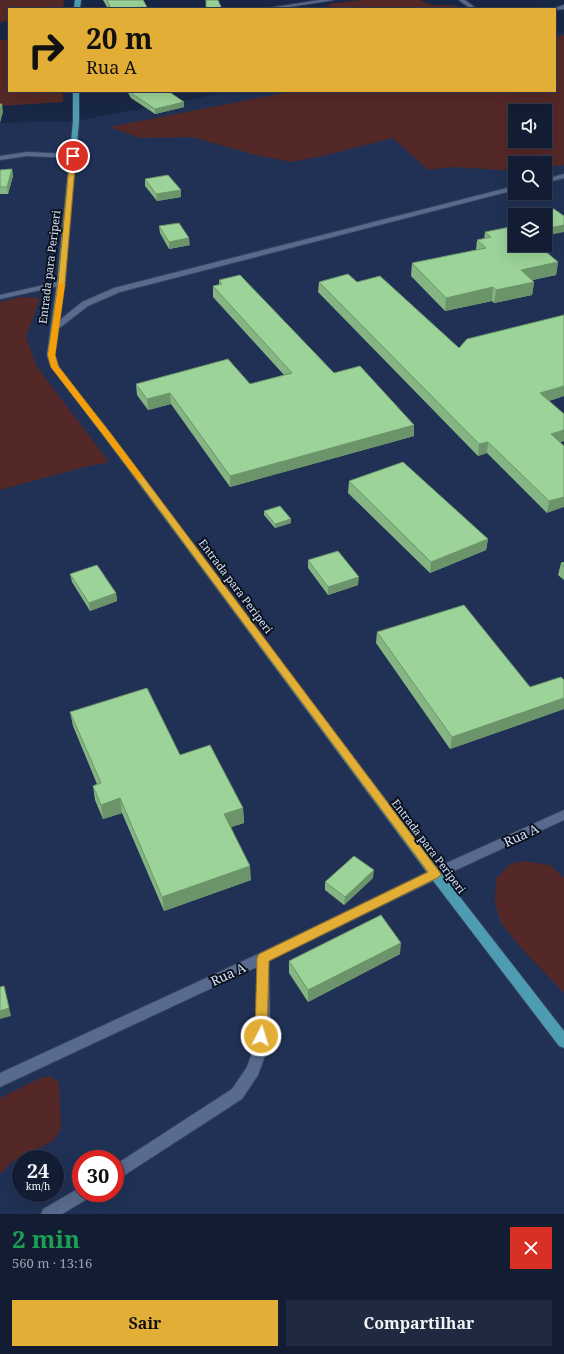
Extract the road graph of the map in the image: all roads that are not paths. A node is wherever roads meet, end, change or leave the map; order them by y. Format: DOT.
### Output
graph roads {
  1 [pos="331,0"];
  2 [pos="462,0"];
  3 [pos="272,8"];
  4 [pos="473,8"];
  5 [pos="76,92"];
  6 [pos="73,156"];
  7 [pos="2,157"];
  8 [pos="564,176"];
  9 [pos="552,179"];
  10 [pos="508,190"];
  11 [pos="61,283"];
  12 [pos="0,297"];
  13 [pos="54,328"];
  14 [pos="564,815"];
  15 [pos="435,874"];
  16 [pos="263,958"];
  17 [pos="564,1042"];
  18 [pos="0,1080"];
  19 [pos="124,1167"];
  20 [pos="72,1200"];
  21 [pos="48,1214"];
  1 -- 3 [label="street"];
  2 -- 4 [label="street"];
  5 -- 6 [label="main road, Entrada para Periperi"];
  6 -- 7 [label="street"];
  6 -- 11 [label="main road, Entrada para Periperi"];
  8 -- 9 [label="street"];
  10 -- 13 [label="street"];
  11 -- 12 [label="street"];
  11 -- 13 [label="main road, Entrada para Periperi"];
  13 -- 15 [label="main road, Entrada para Periperi"];
  14 -- 15 [label="street, Rua A"];
  15 -- 16 [label="street, Rua A"];
  15 -- 17 [label="main road, Entrada para Periperi"];
  16 -- 18 [label="street, Rua A"];
  16 -- 19 [label="street"];
  20 -- 21 [label="street"];
}
